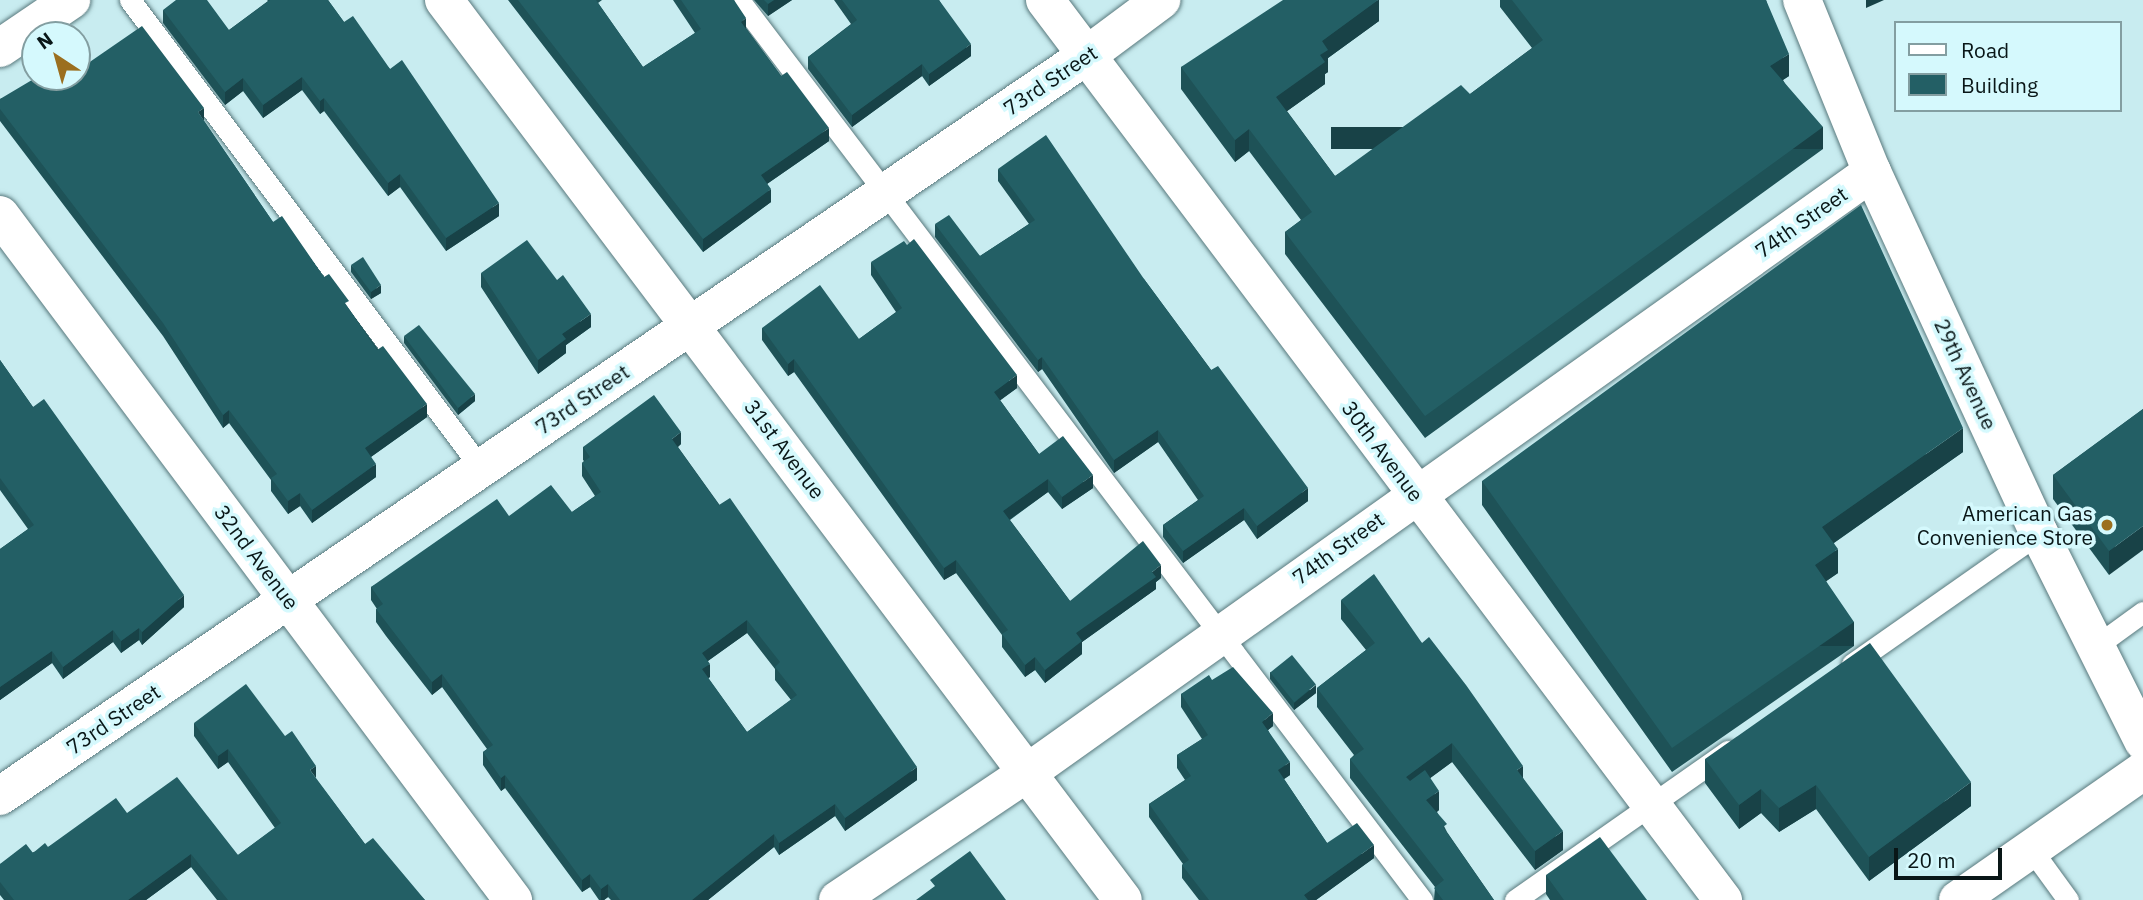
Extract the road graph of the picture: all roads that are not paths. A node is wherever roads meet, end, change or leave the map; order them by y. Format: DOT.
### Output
graph roads {
  1 [pos="71,0"];
  2 [pos="130,0"];
  3 [pos="444,0"];
  4 [pos="739,0"];
  5 [pos="1045,0"];
  6 [pos="1161,0"];
  7 [pos="1802,0"];
  8 [pos="0,48"];
  9 [pos="1086,56"];
  10 [pos="1872,172"];
  11 [pos="888,190"];
  12 [pos="0,215"];
  13 [pos="692,324"];
  14 [pos="481,468"];
  15 [pos="1415,493"];
  16 [pos="2039,533"];
  17 [pos="288,599"];
  18 [pos="2143,612"];
  19 [pos="1220,633"];
  20 [pos="2096,646"];
  21 [pos="1833,677"];
  22 [pos="1742,741"];
  23 [pos="2143,741"];
  24 [pos="2143,771"];
  25 [pos="1027,773"];
  26 [pos="0,796"];
  27 [pos="1651,805"];
  28 [pos="2031,849"];
  29 [pos="513,900"];
  30 [pos="838,900"];
  31 [pos="1123,900"];
  32 [pos="1422,900"];
  33 [pos="1515,900"];
  34 [pos="1723,900"];
  35 [pos="1958,900"];
  36 [pos="2068,900"];
  1 -- 8 [label="street"];
  2 -- 14 [label="lane"];
  3 -- 13 [label="street, 31st Avenue"];
  4 -- 11 [label="lane"];
  5 -- 9 [label="street, 30th Avenue"];
  6 -- 9 [label="street, 73rd Street"];
  7 -- 10 [label="street, 29th Avenue"];
  9 -- 11 [label="street, 73rd Street"];
  9 -- 15 [label="street, 30th Avenue"];
  10 -- 15 [label="street, 74th Street"];
  10 -- 16 [label="street, 29th Avenue"];
  11 -- 13 [label="street, 73rd Street"];
  11 -- 19 [label="lane"];
  12 -- 17 [label="street, 32nd Avenue"];
  13 -- 14 [label="street, 73rd Street"];
  13 -- 25 [label="street, 31st Avenue"];
  14 -- 17 [label="street, 73rd Street"];
  15 -- 19 [label="street, 74th Street"];
  15 -- 27 [label="street, 30th Avenue"];
  16 -- 20 [label="street, 29th Avenue"];
  16 -- 21 [label="lane"];
  17 -- 26 [label="street, 73rd Street"];
  17 -- 29 [label="street, 32nd Avenue"];
  18 -- 20 [label="lane"];
  19 -- 25 [label="street, 74th Street"];
  19 -- 32 [label="lane"];
  20 -- 23 [label="street, 29th Avenue"];
  22 -- 27 [label="lane"];
  24 -- 28 [label="street"];
  25 -- 30 [label="street, 74th Street"];
  25 -- 31 [label="street, 31st Avenue"];
  27 -- 33 [label="lane"];
  27 -- 34 [label="street, 30th Avenue"];
  28 -- 35 [label="street"];
  28 -- 36 [label="lane"];
}
